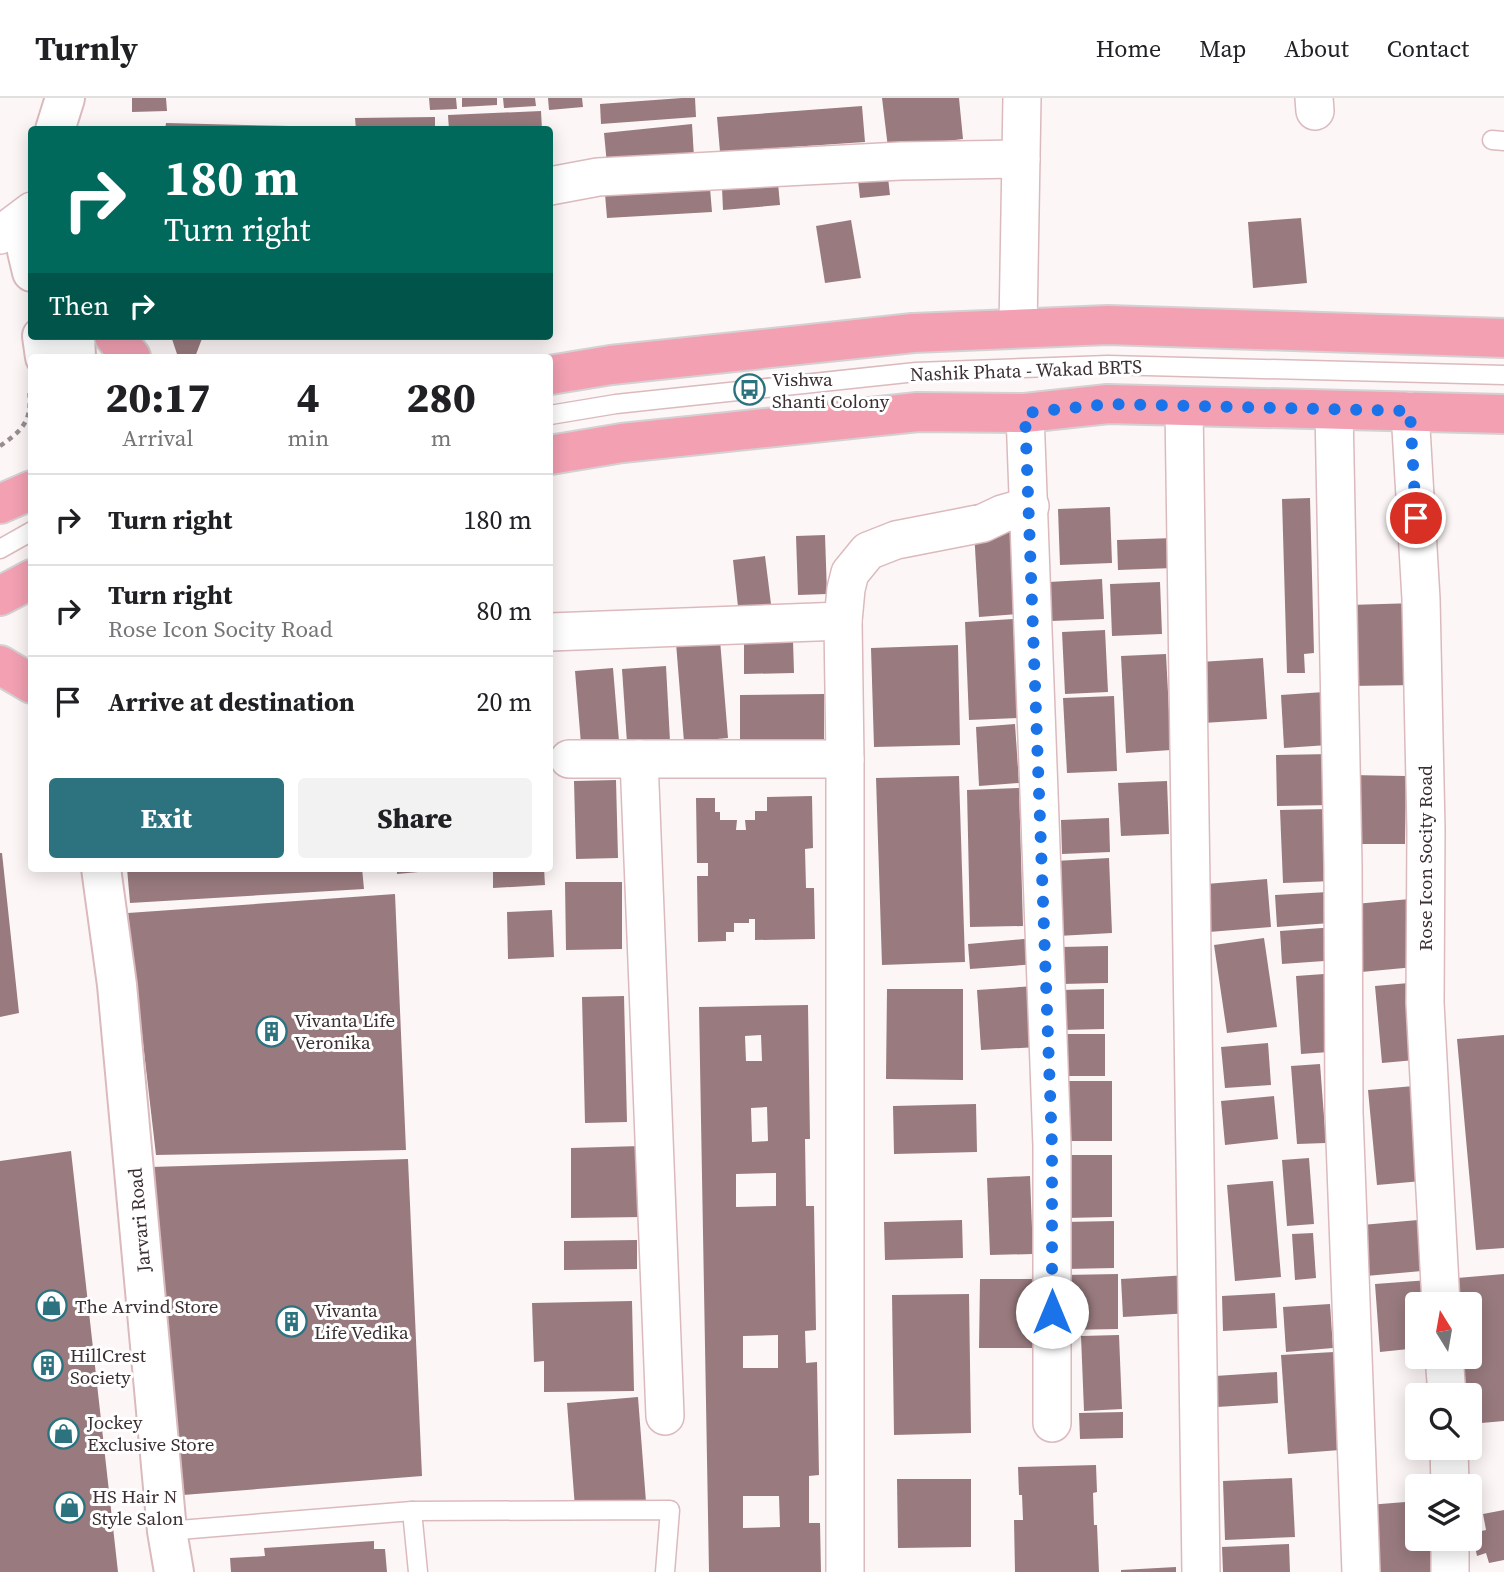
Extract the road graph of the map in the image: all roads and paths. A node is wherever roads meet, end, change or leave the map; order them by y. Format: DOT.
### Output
graph roads {
  1 [pos="65,98"];
  2 [pos="1022,98"];
  3 [pos="56,126"];
  4 [pos="1021,159"];
  5 [pos="553,186"];
  6 [pos="28,214"];
  7 [pos="0,235"];
  8 [pos="1018,328"];
  9 [pos="1504,338"];
  10 [pos="117,340"];
  11 [pos="129,354"];
  12 [pos="553,375"];
  13 [pos="1504,375"];
  14 [pos="1185,406"];
  15 [pos="1334,410"];
  16 [pos="1410,411"];
  17 [pos="1025,413"];
  18 [pos="1504,414"];
  19 [pos="553,415"];
  20 [pos="553,454"];
  21 [pos="28,492"];
  22 [pos="0,504"];
  23 [pos="1030,506"];
  24 [pos="28,533"];
  25 [pos="0,549"];
  26 [pos="28,581"];
  27 [pos="0,596"];
  28 [pos="843,621"];
  29 [pos="553,632"];
  30 [pos="0,665"];
  31 [pos="28,682"];
  32 [pos="569,759"];
  33 [pos="639,759"];
  34 [pos="845,759"];
  35 [pos="102,872"];
  36 [pos="1440,1292"];
  37 [pos="665,1416"];
  38 [pos="1052,1423"];
  39 [pos="412,1511"];
  40 [pos="167,1531"];
  41 [pos="1450,1551"];
  42 [pos="174,1572"];
  43 [pos="418,1572"];
  44 [pos="665,1572"];
  45 [pos="845,1572"];
  46 [pos="1201,1572"];
  47 [pos="1361,1572"];
  48 [pos="1450,1572"];
  1 -- 3 [label="street"];
  2 -- 4 [label="street"];
  4 -- 5 [label="street"];
  4 -- 8 [label="street"];
  6 -- 7 [label="street"];
  8 -- 9 [label="main road"];
  8 -- 12 [label="main road"];
  10 -- 11 [label="main road"];
  13 -- 19 [label="lane, Nashik Phata - Wakad BRTS"];
  14 -- 15 [label="main road"];
  14 -- 17 [label="main road"];
  14 -- 46 [label="street"];
  15 -- 16 [label="main road"];
  15 -- 47 [label="street"];
  16 -- 18 [label="main road"];
  16 -- 36 [label="street, Rose Icon Socity Road"];
  17 -- 20 [label="main road"];
  17 -- 23 [label="street"];
  21 -- 22 [label="main road"];
  23 -- 28 [label="street"];
  23 -- 38 [label="street"];
  24 -- 25 [label="lane"];
  26 -- 27 [label="main road"];
  28 -- 29 [label="street"];
  28 -- 34 [label="street"];
  30 -- 31 [label="main road"];
  32 -- 33 [label="street"];
  33 -- 34 [label="street"];
  33 -- 37 [label="street"];
  34 -- 45 [label="street"];
  35 -- 40 [label="street, Jarvari Road"];
  39 -- 40 [label="lane"];
  39 -- 43 [label="lane"];
  39 -- 44 [label="lane"];
  40 -- 42 [label="street, Jarvari Road"];
  41 -- 48 [label="street"];
}
